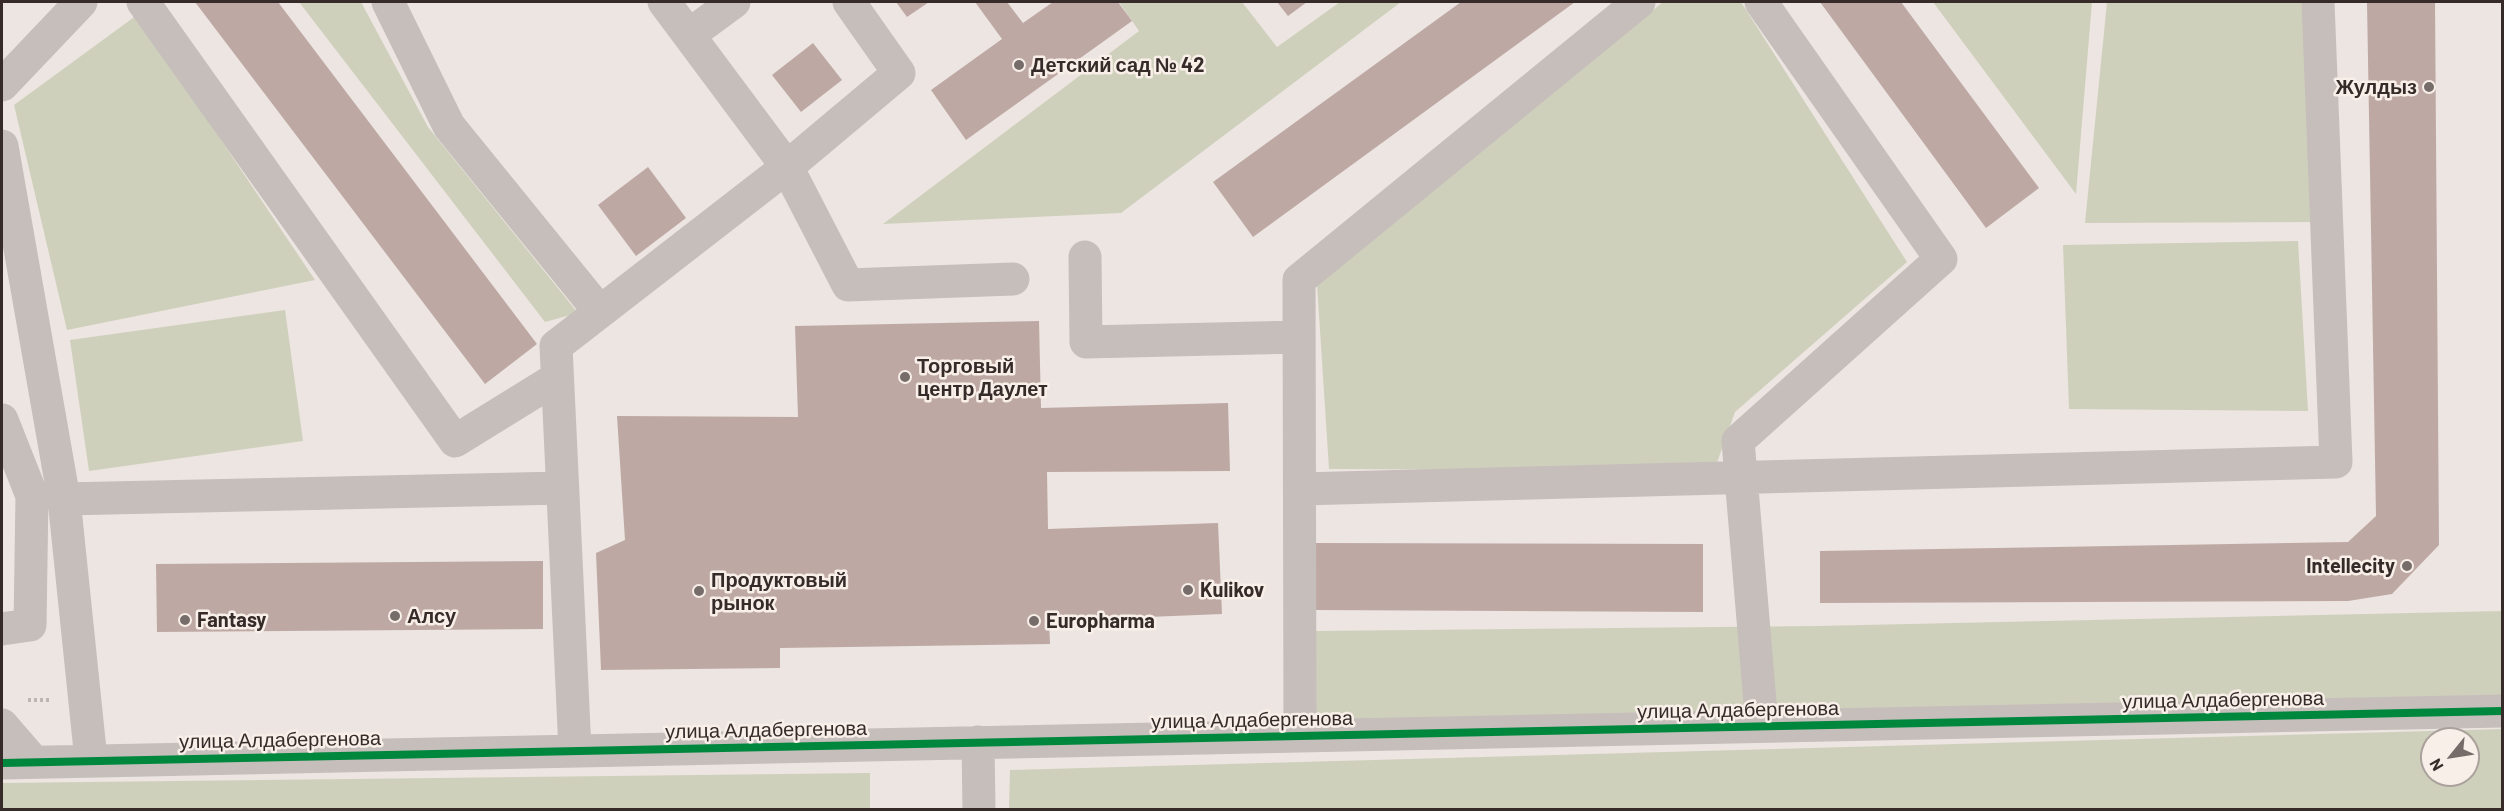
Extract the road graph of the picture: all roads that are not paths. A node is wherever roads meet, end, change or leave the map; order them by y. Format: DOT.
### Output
graph roads {
  1 [pos="81,2"];
  2 [pos="143,2"];
  3 [pos="388,2"];
  4 [pos="664,2"];
  5 [pos="734,2"];
  6 [pos="849,2"];
  7 [pos="1639,2"];
  8 [pos="1761,2"];
  9 [pos="2318,2"];
  10 [pos="689,35"];
  11 [pos="2,85"];
  12 [pos="2,146"];
  13 [pos="787,167"];
  14 [pos="1085,257"];
  15 [pos="1013,279"];
  16 [pos="600,312"];
  17 [pos="1299,338"];
  18 [pos="557,378"];
  19 [pos="2,420"];
  20 [pos="1741,479"];
  21 [pos="562,488"];
  22 [pos="1300,489"];
  23 [pos="64,499"];
  24 [pos="2,629"];
  25 [pos="2502,711"];
  26 [pos="2,724"];
  27 [pos="1762,726"];
  28 [pos="1300,735"];
  29 [pos="978,742"];
  30 [pos="575,750"];
  31 [pos="91,760"];
  32 [pos="34,762"];
  33 [pos="2,763"];
  34 [pos="979,810"];
  1 -- 11 [label="street"];
  2 -- 18 [label="street"];
  3 -- 16 [label="street"];
  4 -- 10 [label="street"];
  5 -- 10 [label="street"];
  6 -- 13 [label="street"];
  7 -- 17 [label="street"];
  8 -- 20 [label="street"];
  9 -- 20 [label="street"];
  10 -- 13 [label="street"];
  12 -- 23 [label="street"];
  13 -- 15 [label="street"];
  13 -- 16 [label="street"];
  14 -- 17 [label="street"];
  16 -- 18 [label="street"];
  17 -- 22 [label="street"];
  18 -- 21 [label="street"];
  19 -- 24 [label="street"];
  20 -- 22 [label="street"];
  20 -- 27 [label="street"];
  21 -- 23 [label="street"];
  21 -- 30 [label="street"];
  22 -- 28 [label="street"];
  23 -- 31 [label="street"];
  25 -- 27 [label="street, улица Алдабергенова"];
  26 -- 32 [label="street"];
  27 -- 28 [label="street, улица Алдабергенова"];
  28 -- 29 [label="street, улица Алдабергенова"];
  29 -- 30 [label="street, улица Алдабергенова"];
  29 -- 34 [label="street"];
  30 -- 31 [label="street, улица Алдабергенова"];
  31 -- 32 [label="street, улица Алдабергенова"];
  32 -- 33 [label="street, улица Алдабергенова"];
}
